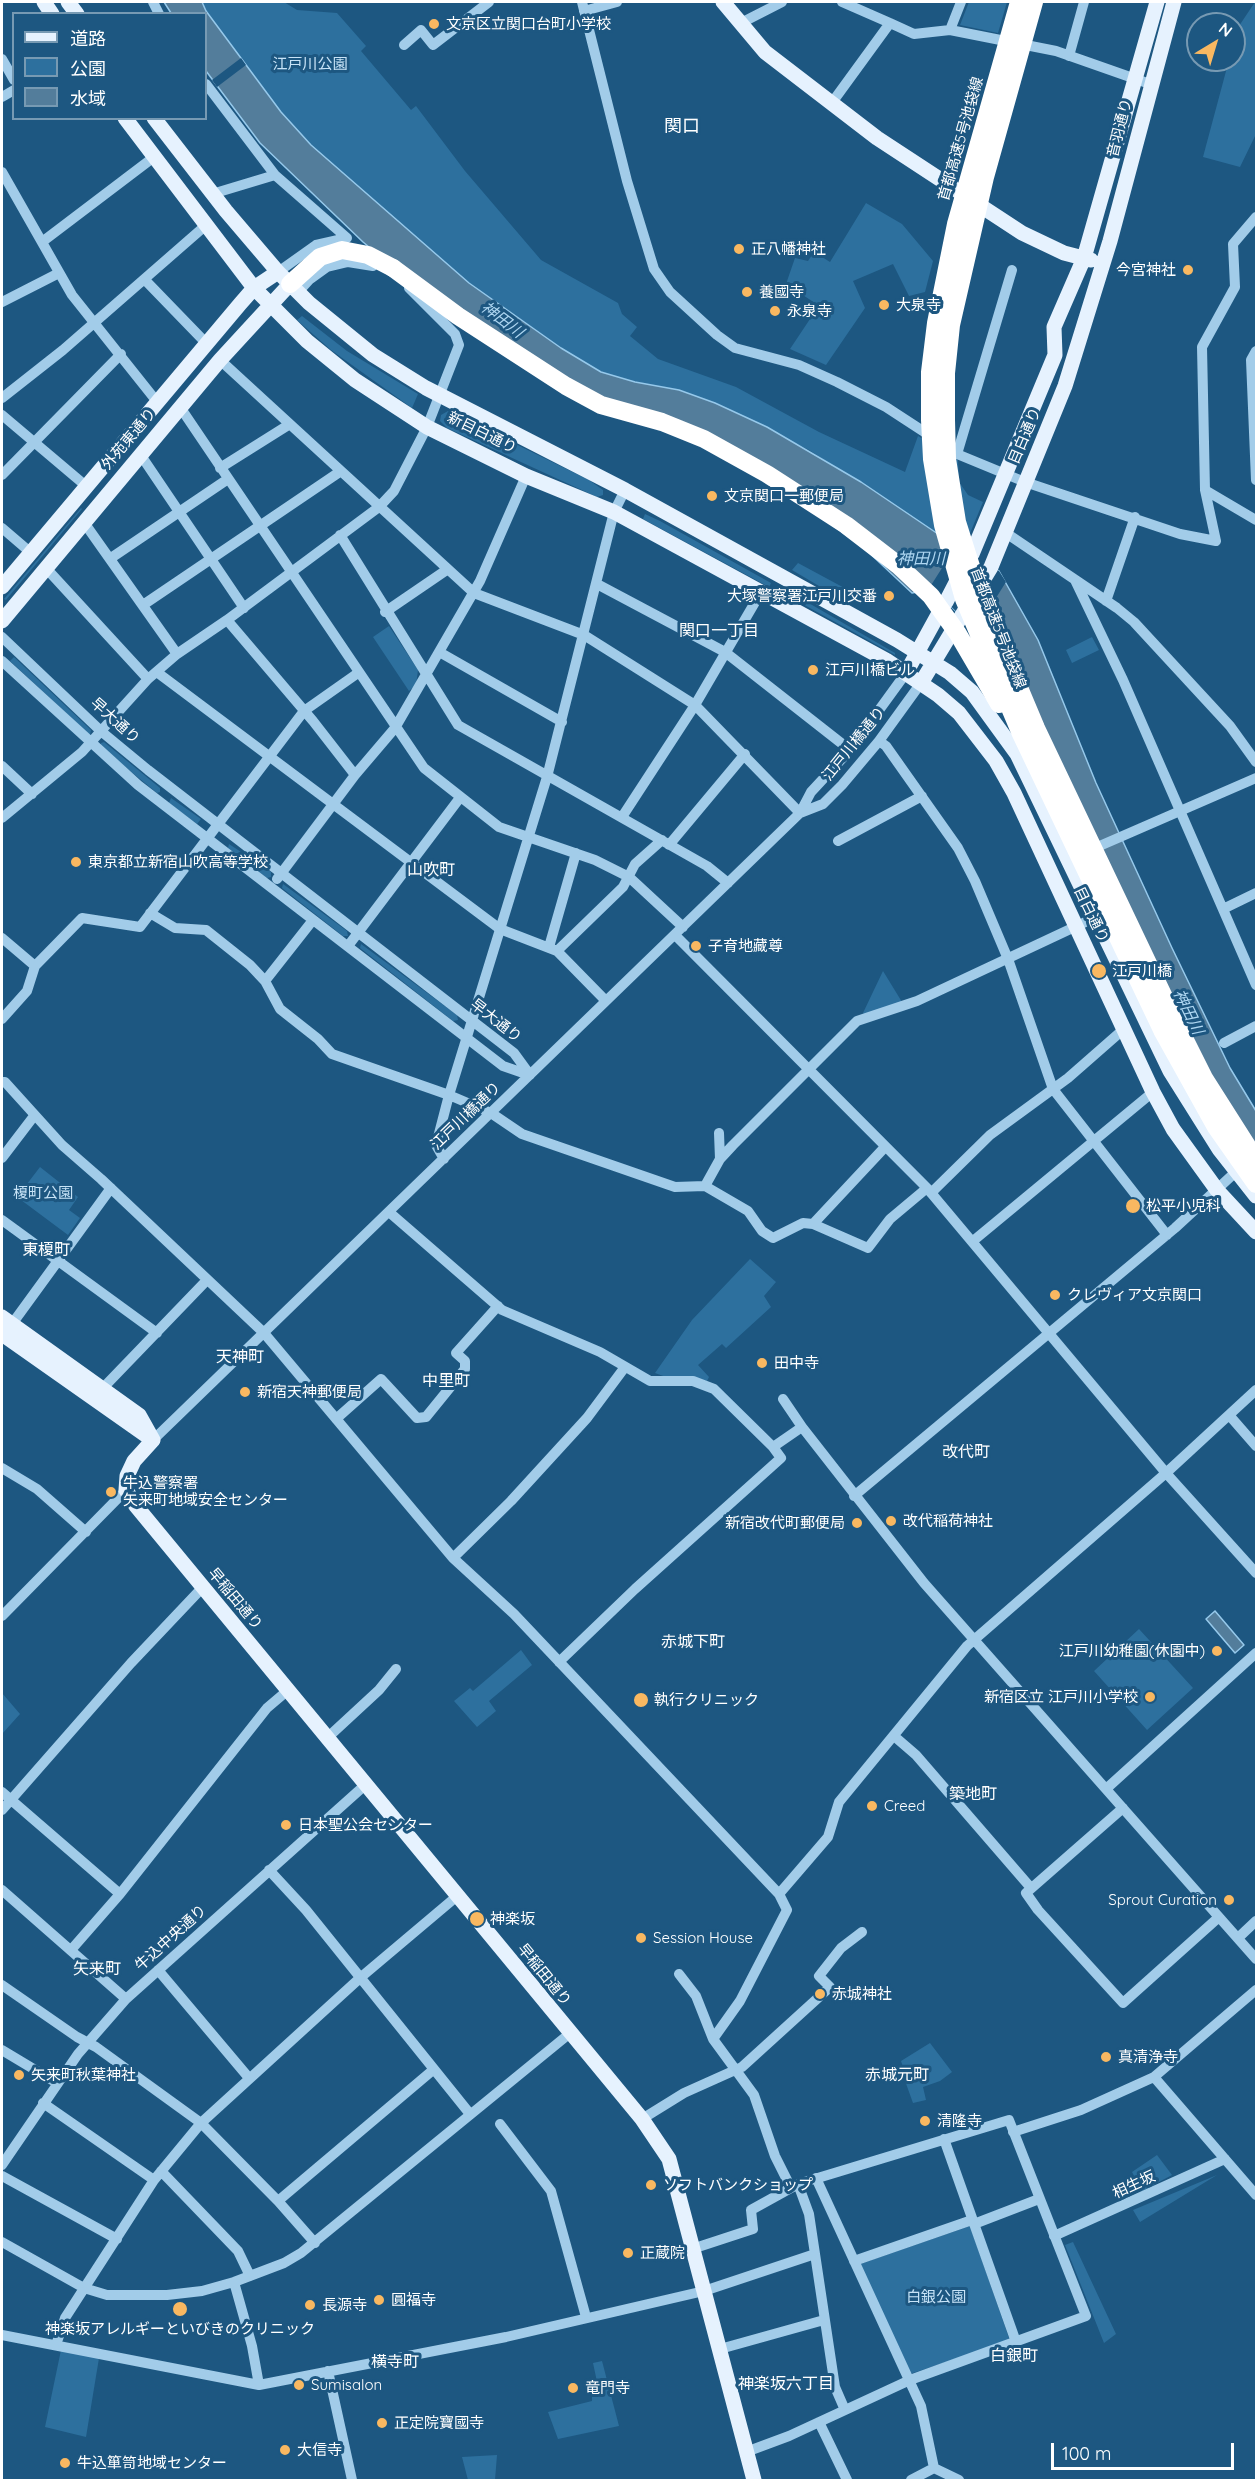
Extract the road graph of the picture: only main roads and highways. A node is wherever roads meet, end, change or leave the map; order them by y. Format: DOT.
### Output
graph roads {
  1 [pos="723,2"];
  2 [pos="1018,2"];
  3 [pos="1034,2"];
  4 [pos="1156,2"];
  5 [pos="1174,2"];
  6 [pos="126,120"];
  7 [pos="156,120"];
  8 [pos="1084,258"];
  9 [pos="1103,263"];
  10 [pos="289,282"];
  11 [pos="254,288"];
  12 [pos="269,304"];
  13 [pos="2,587"];
  14 [pos="2,621"];
  15 [pos="918,652"];
  16 [pos="933,662"];
  17 [pos="906,673"];
  18 [pos="921,683"];
  19 [pos="1021,734"];
  20 [pos="1254,1158"];
  21 [pos="1257,1184"];
  22 [pos="1257,1196"];
  23 [pos="1257,1232"];
  24 [pos="5,1325"];
  25 [pos="153,1440"];
  26 [pos="754,2481"];
  1 -- 8 [label="main road"];
  2 -- 19 [label="highway, 首都高速5号池袋線, bridge"];
  3 -- 20 [label="highway, 首都高速5号池袋線, bridge"];
  4 -- 8 [label="main road, 音羽通り"];
  5 -- 9 [label="main road, 音羽通り"];
  6 -- 11 [label="main road, 新目白通り"];
  7 -- 10 [label="main road, 新目白通り"];
  8 -- 9 [label="main road"];
  8 -- 15 [label="main road, 目白通り, bridge"];
  9 -- 16 [label="main road, 目白通り, bridge"];
  10 -- 11 [label="main road, 外苑東通り"];
  10 -- 12 [label="main road, 外苑東通り"];
  10 -- 15 [label="main road, 新目白通り"];
  10 -- 19 [label="highway, bridge"];
  11 -- 12 [label="main road, 新目白通り"];
  11 -- 13 [label="main road, 外苑東通り"];
  12 -- 14 [label="main road, 外苑東通り"];
  12 -- 17 [label="main road, 新目白通り"];
  15 -- 16 [label="main road, 目白通り"];
  15 -- 17 [label="main road, 目白通り"];
  16 -- 18 [label="main road, 目白通り"];
  16 -- 22 [label="main road, 目白通り"];
  17 -- 18 [label="main road, 目白通り"];
  18 -- 23 [label="main road, 目白通り"];
  19 -- 21 [label="highway, 首都高速5号池袋線, bridge"];
  24 -- 25 [label="main road"];
  24 -- 25 [label="main road"];
  25 -- 26 [label="main road, 早稲田通り"];
}
